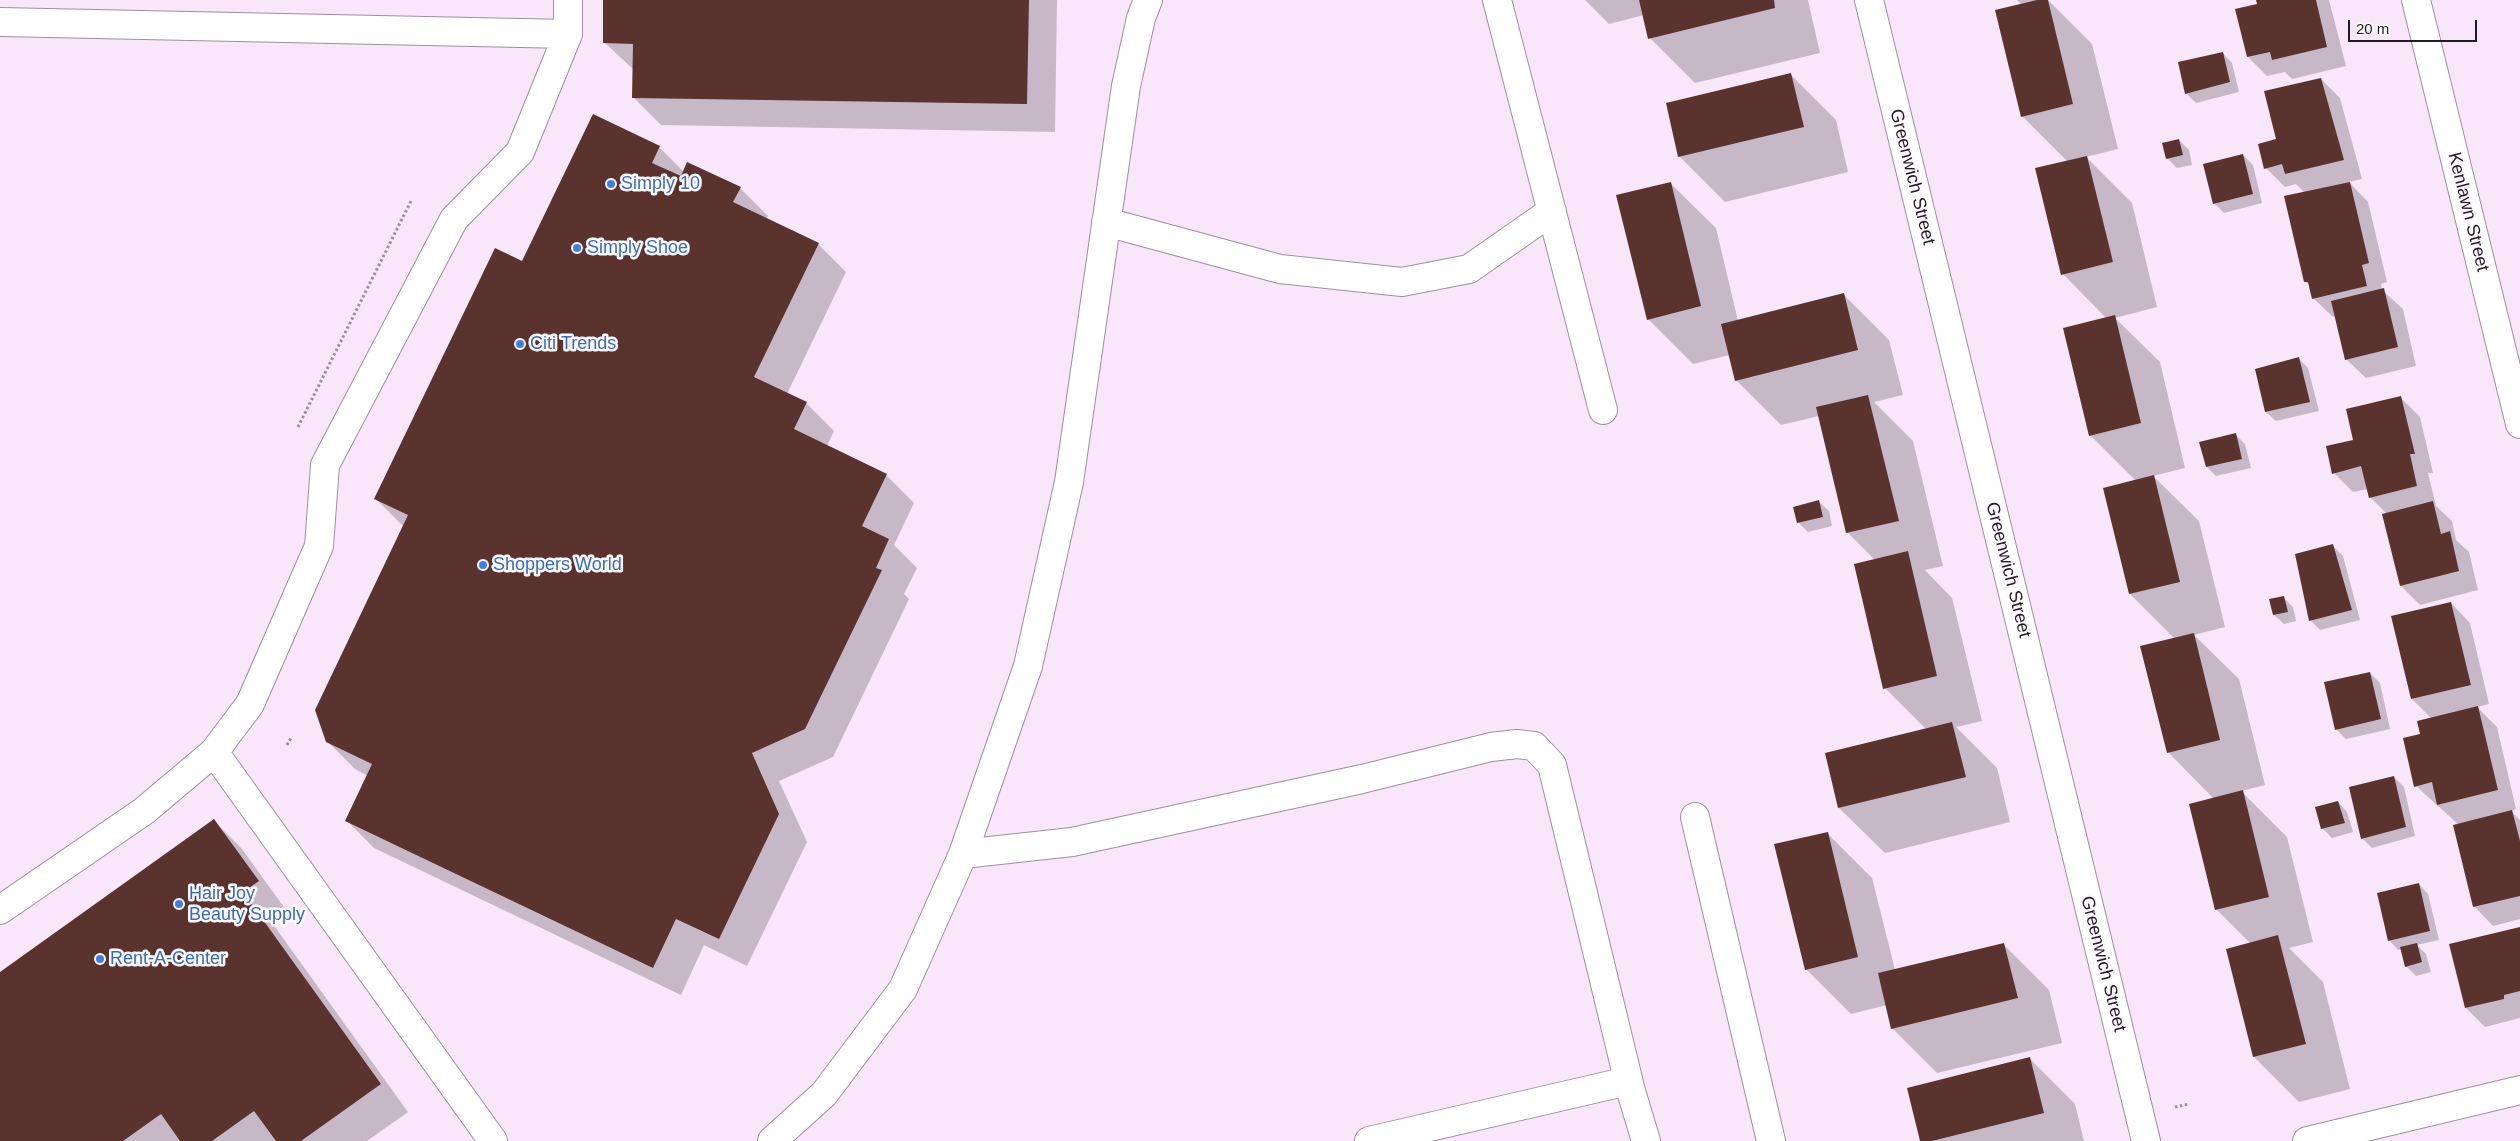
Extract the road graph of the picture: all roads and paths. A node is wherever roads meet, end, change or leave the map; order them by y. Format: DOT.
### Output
graph roads {
  1 [pos="568,0"];
  2 [pos="1148,0"];
  3 [pos="1497,0"];
  4 [pos="1869,0"];
  5 [pos="2416,0"];
  6 [pos="0,22"];
  7 [pos="568,34"];
  8 [pos="412,198"];
  9 [pos="1552,211"];
  10 [pos="1106,222"];
  11 [pos="1603,410"];
  12 [pos="2520,424"];
  13 [pos="298,427"];
  14 [pos="291,738"];
  15 [pos="287,745"];
  16 [pos="214,752"];
  17 [pos="1695,817"];
  18 [pos="963,854"];
  19 [pos="0,910"];
  20 [pos="1629,1083"];
  21 [pos="2520,1090"];
  22 [pos="493,1141"];
  23 [pos="772,1141"];
  24 [pos="1369,1141"];
  25 [pos="1646,1141"];
  26 [pos="1771,1141"];
  27 [pos="2146,1141"];
  28 [pos="2306,1141"];
  1 -- 7 [label="street"];
  2 -- 10 [label="street"];
  3 -- 9 [label="street"];
  4 -- 27 [label="street, Greenwich Street"];
  5 -- 12 [label="street, Kenlawn Street"];
  6 -- 7 [label="street"];
  7 -- 16 [label="street"];
  8 -- 13 [label="path"];
  9 -- 10 [label="street"];
  9 -- 11 [label="street"];
  10 -- 18 [label="street"];
  14 -- 15 [label="path"];
  16 -- 19 [label="street"];
  16 -- 22 [label="street"];
  17 -- 26 [label="street"];
  18 -- 20 [label="street"];
  18 -- 23 [label="street"];
  20 -- 24 [label="street"];
  20 -- 25 [label="street"];
  21 -- 28 [label="street"];
}
